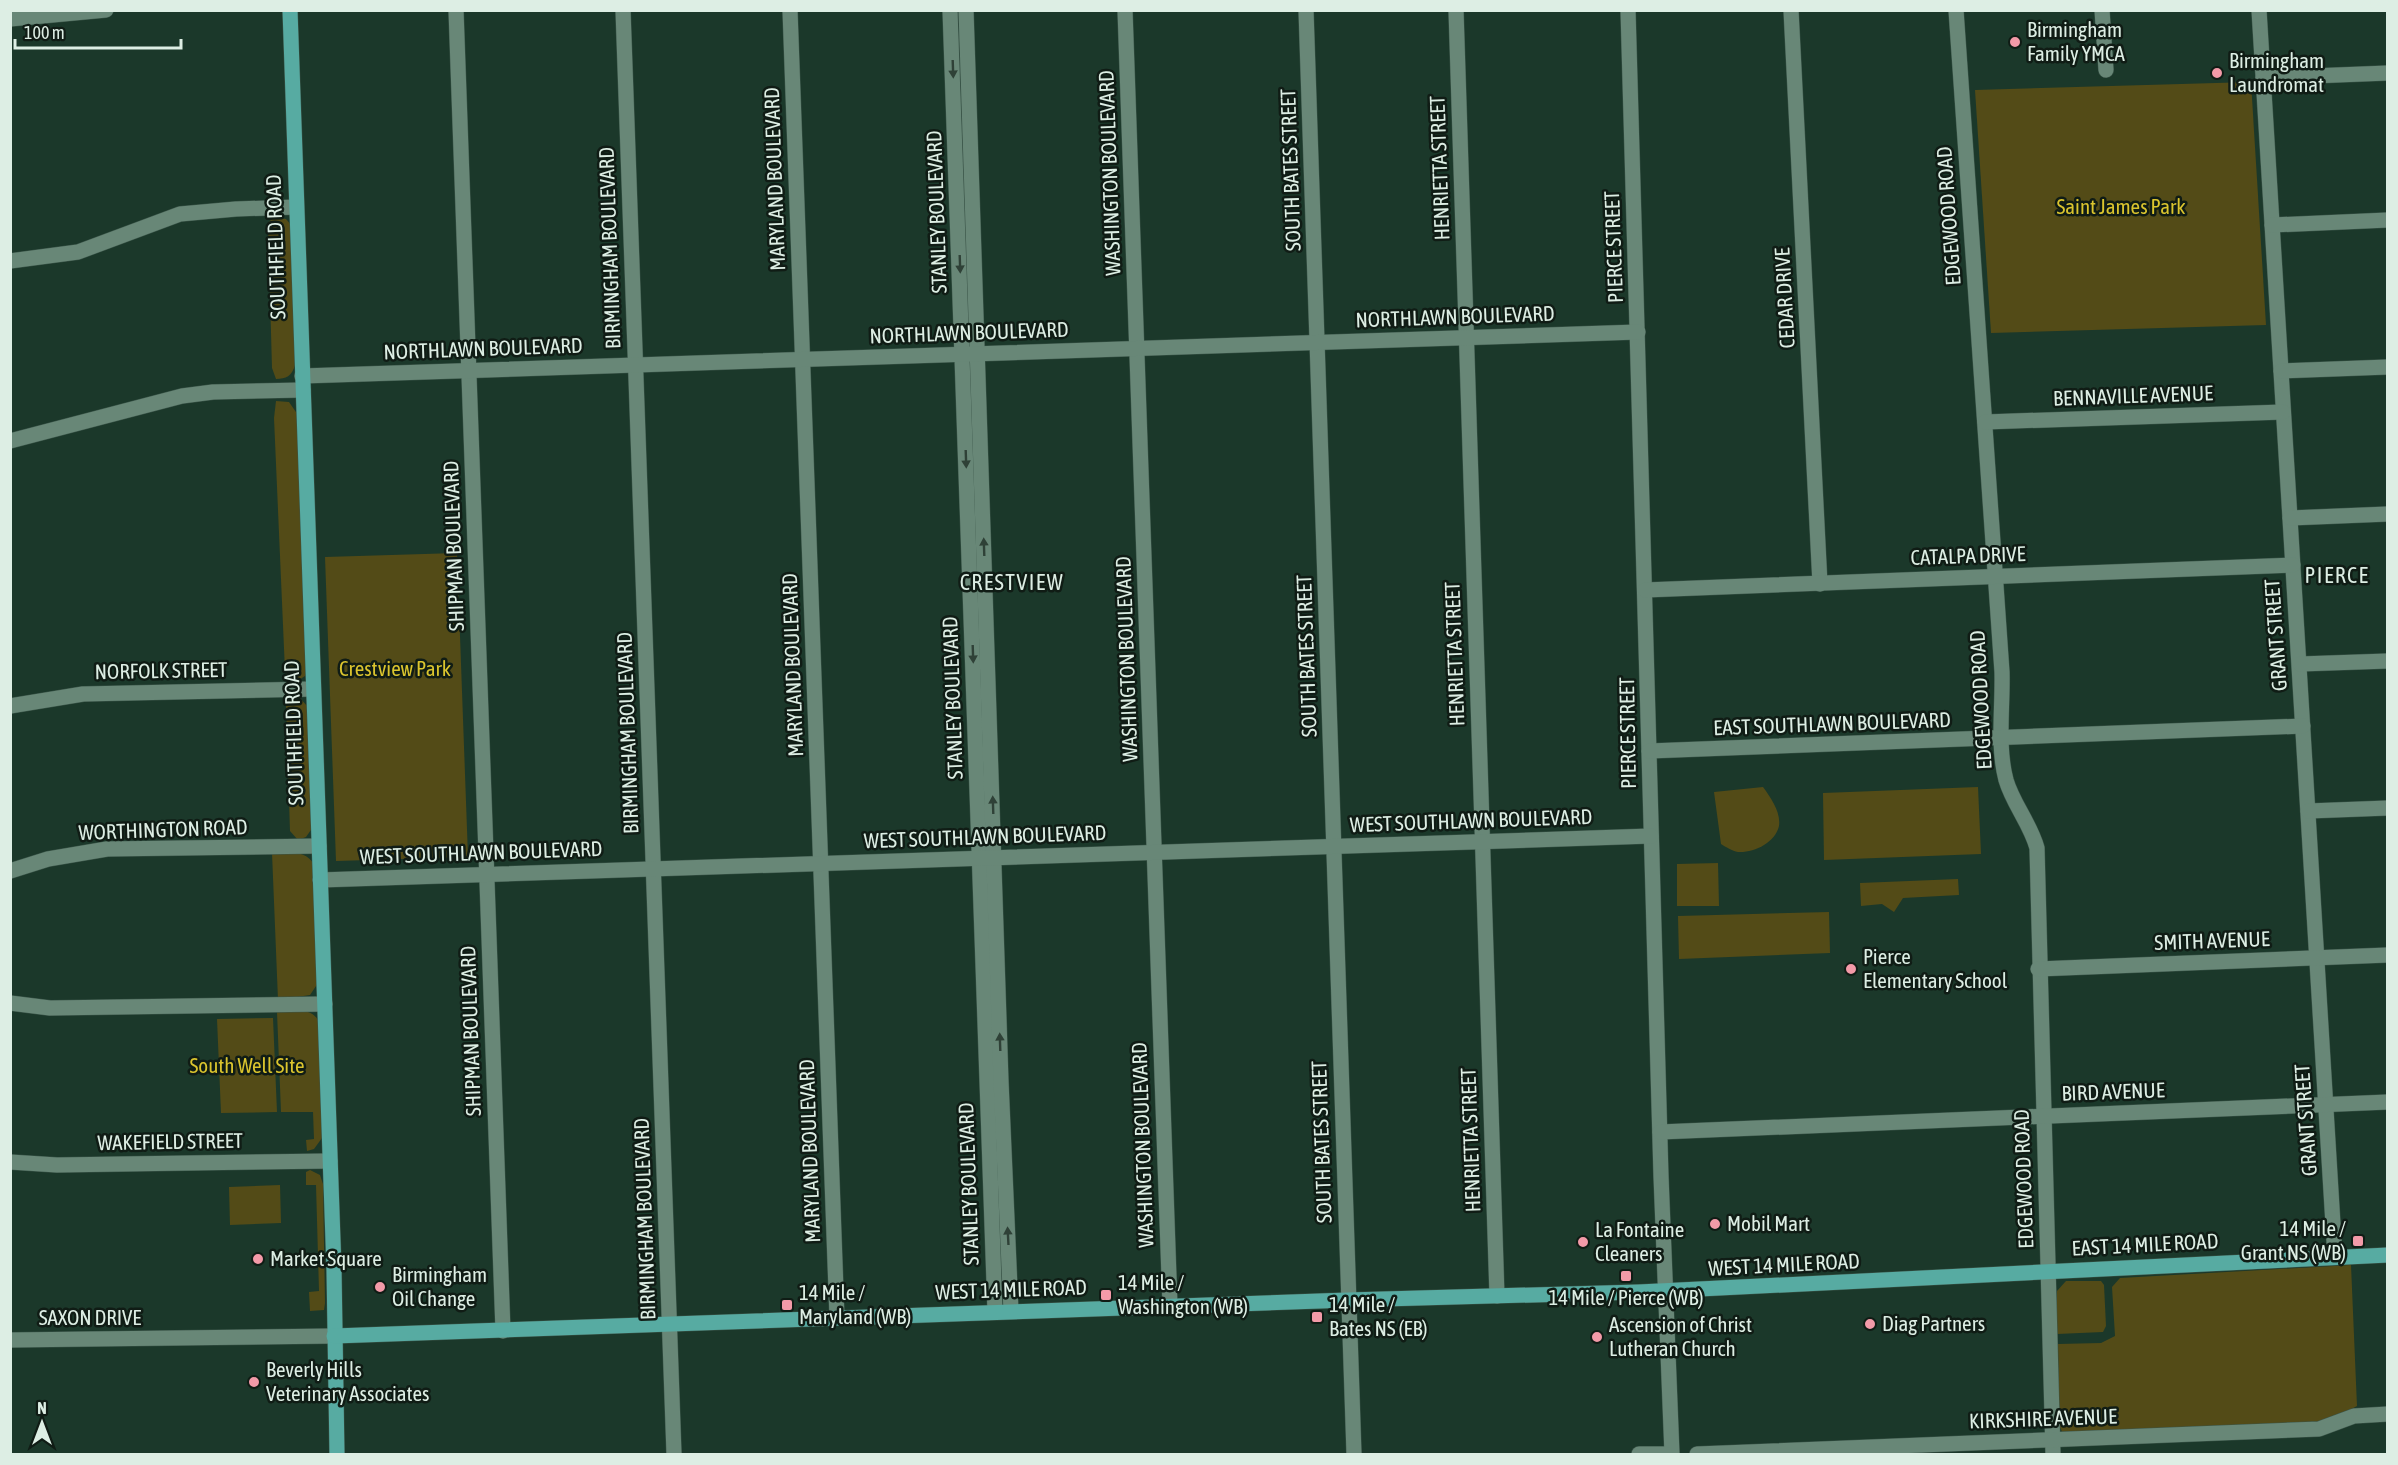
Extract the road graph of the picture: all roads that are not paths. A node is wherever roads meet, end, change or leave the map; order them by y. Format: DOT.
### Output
graph roads {
  1 [pos="106,10"];
  2 [pos="290,10"];
  3 [pos="456,10"];
  4 [pos="623,10"];
  5 [pos="790,10"];
  6 [pos="950,10"];
  7 [pos="966,10"];
  8 [pos="1125,10"];
  9 [pos="1306,10"];
  10 [pos="1456,10"];
  11 [pos="1628,10"];
  12 [pos="1791,10"];
  13 [pos="1956,10"];
  14 [pos="2102,10"];
  15 [pos="2259,10"];
  16 [pos="10,18"];
  17 [pos="2106,70"];
  18 [pos="2388,73"];
  19 [pos="2263,78"];
  20 [pos="964,179"];
  21 [pos="296,207"];
  22 [pos="2388,220"];
  23 [pos="2272,225"];
  24 [pos="10,261"];
  25 [pos="1638,332"];
  26 [pos="1466,337"];
  27 [pos="1316,342"];
  28 [pos="1137,348"];
  29 [pos="970,354"];
  30 [pos="803,359"];
  31 [pos="636,364"];
  32 [pos="2388,367"];
  33 [pos="468,370"];
  34 [pos="2281,371"];
  35 [pos="302,383"];
  36 [pos="2283,412"];
  37 [pos="1984,422"];
  38 [pos="10,441"];
  39 [pos="2388,514"];
  40 [pos="2290,518"];
  41 [pos="2293,565"];
  42 [pos="1995,576"];
  43 [pos="1820,584"];
  44 [pos="1645,590"];
  45 [pos="2388,661"];
  46 [pos="2300,664"];
  47 [pos="313,689"];
  48 [pos="10,706"];
  49 [pos="2303,726"];
  50 [pos="2003,738"];
  51 [pos="1649,751"];
  52 [pos="2388,808"];
  53 [pos="2308,811"];
  54 [pos="1651,836"];
  55 [pos="1482,841"];
  56 [pos="319,846"];
  57 [pos="1334,846"];
  58 [pos="1154,852"];
  59 [pos="987,858"];
  60 [pos="821,863"];
  61 [pos="654,869"];
  62 [pos="10,871"];
  63 [pos="486,874"];
  64 [pos="320,880"];
  65 [pos="2388,955"];
  66 [pos="2317,958"];
  67 [pos="2038,969"];
  68 [pos="10,1003"];
  69 [pos="325,1004"];
  70 [pos="994,1081"];
  71 [pos="2388,1102"];
  72 [pos="2326,1104"];
  73 [pos="2043,1116"];
  74 [pos="1660,1132"];
  75 [pos="330,1161"];
  76 [pos="10,1162"];
  77 [pos="2388,1255"];
  78 [pos="2335,1257"];
  79 [pos="2048,1271"];
  80 [pos="1666,1291"];
  81 [pos="1497,1296"];
  82 [pos="1348,1300"];
  83 [pos="1170,1306"];
  84 [pos="1011,1311"];
  85 [pos="995,1312"];
  86 [pos="837,1318"];
  87 [pos="670,1324"];
  88 [pos="503,1331"];
  89 [pos="334,1336"];
  90 [pos="10,1340"];
  91 [pos="2388,1414"];
  92 [pos="2052,1439"];
  93 [pos="337,1455"];
  94 [pos="674,1455"];
  95 [pos="1354,1455"];
  96 [pos="1639,1455"];
  97 [pos="1665,1455"];
  98 [pos="1672,1455"];
  99 [pos="1697,1455"];
  100 [pos="2053,1455"];
  1 -- 16 [label="street"];
  2 -- 21 [label="main road, SOUTHFIELD ROAD"];
  3 -- 33 [label="street, SHIPMAN BOULEVARD"];
  4 -- 31 [label="street, BIRMINGHAM BOULEVARD"];
  5 -- 30 [label="street, MARYLAND BOULEVARD"];
  6 -- 20 [label="street, STANLEY BOULEVARD, one-way"];
  7 -- 20 [label="street, STANLEY BOULEVARD"];
  8 -- 28 [label="street, WASHINGTON BOULEVARD"];
  9 -- 27 [label="street, SOUTH BATES STREET"];
  10 -- 26 [label="street, HENRIETTA STREET"];
  11 -- 25 [label="street, PIERCE STREET"];
  12 -- 43 [label="street, CEDAR DRIVE"];
  13 -- 37 [label="street, EDGEWOOD ROAD"];
  14 -- 17 [label="street"];
  15 -- 19 [label="street, GRANT STREET"];
  18 -- 19 [label="street"];
  19 -- 23 [label="street, GRANT STREET"];
  20 -- 29 [label="street, STANLEY BOULEVARD"];
  21 -- 24 [label="street"];
  21 -- 35 [label="main road, SOUTHFIELD ROAD"];
  22 -- 23 [label="street"];
  23 -- 34 [label="street, GRANT STREET"];
  25 -- 26 [label="street, NORTHLAWN BOULEVARD"];
  25 -- 44 [label="street, PIERCE STREET"];
  26 -- 27 [label="street, NORTHLAWN BOULEVARD"];
  26 -- 55 [label="street, HENRIETTA STREET"];
  27 -- 28 [label="street, NORTHLAWN BOULEVARD"];
  27 -- 57 [label="street, SOUTH BATES STREET"];
  28 -- 29 [label="street, NORTHLAWN BOULEVARD"];
  28 -- 58 [label="street, WASHINGTON BOULEVARD"];
  29 -- 30 [label="street, NORTHLAWN BOULEVARD"];
  29 -- 59 [label="street, STANLEY BOULEVARD"];
  30 -- 31 [label="street, NORTHLAWN BOULEVARD"];
  30 -- 60 [label="street, MARYLAND BOULEVARD"];
  31 -- 33 [label="street, NORTHLAWN BOULEVARD"];
  31 -- 61 [label="street, BIRMINGHAM BOULEVARD"];
  32 -- 34 [label="street"];
  33 -- 35 [label="street, NORTHLAWN BOULEVARD"];
  33 -- 63 [label="street, SHIPMAN BOULEVARD"];
  34 -- 36 [label="street, GRANT STREET"];
  35 -- 38 [label="street, NORTHLAWN BOULEVARD"];
  35 -- 47 [label="main road, SOUTHFIELD ROAD"];
  36 -- 37 [label="street, BENNAVILLE AVENUE"];
  36 -- 40 [label="street, GRANT STREET"];
  37 -- 42 [label="street, EDGEWOOD ROAD"];
  39 -- 40 [label="street"];
  40 -- 41 [label="street, GRANT STREET"];
  41 -- 42 [label="street, CATALPA DRIVE"];
  41 -- 46 [label="street, GRANT STREET"];
  42 -- 43 [label="street, CATALPA DRIVE"];
  42 -- 50 [label="street, EDGEWOOD ROAD"];
  43 -- 44 [label="street, CATALPA DRIVE"];
  44 -- 51 [label="street, PIERCE STREET"];
  45 -- 46 [label="street"];
  46 -- 49 [label="street, GRANT STREET"];
  47 -- 48 [label="street, NORFOLK STREET"];
  47 -- 56 [label="main road, SOUTHFIELD ROAD"];
  49 -- 50 [label="street, EAST SOUTHLAWN BOULEVARD"];
  49 -- 53 [label="street, GRANT STREET"];
  50 -- 51 [label="street, EAST SOUTHLAWN BOULEVARD"];
  50 -- 67 [label="street, EDGEWOOD ROAD"];
  51 -- 54 [label="street, PIERCE STREET"];
  52 -- 53 [label="street"];
  53 -- 66 [label="street, GRANT STREET"];
  54 -- 55 [label="street, WEST SOUTHLAWN BOULEVARD"];
  54 -- 74 [label="street, PIERCE STREET"];
  55 -- 57 [label="street, WEST SOUTHLAWN BOULEVARD"];
  55 -- 81 [label="street, HENRIETTA STREET"];
  56 -- 62 [label="street, WORTHINGTON ROAD"];
  56 -- 64 [label="main road, SOUTHFIELD ROAD"];
  57 -- 58 [label="street, WEST SOUTHLAWN BOULEVARD"];
  57 -- 82 [label="street, SOUTH BATES STREET"];
  58 -- 59 [label="street, WEST SOUTHLAWN BOULEVARD"];
  58 -- 83 [label="street, WASHINGTON BOULEVARD"];
  59 -- 60 [label="street, WEST SOUTHLAWN BOULEVARD"];
  59 -- 70 [label="street, STANLEY BOULEVARD"];
  60 -- 61 [label="street, WEST SOUTHLAWN BOULEVARD"];
  60 -- 86 [label="street, MARYLAND BOULEVARD"];
  61 -- 63 [label="street, WEST SOUTHLAWN BOULEVARD"];
  61 -- 87 [label="street, BIRMINGHAM BOULEVARD"];
  63 -- 64 [label="street, WEST SOUTHLAWN BOULEVARD"];
  63 -- 88 [label="street, SHIPMAN BOULEVARD"];
  64 -- 69 [label="main road, SOUTHFIELD ROAD"];
  65 -- 66 [label="street, SMITH AVENUE"];
  66 -- 67 [label="street, SMITH AVENUE"];
  66 -- 72 [label="street, GRANT STREET"];
  67 -- 73 [label="street, EDGEWOOD ROAD"];
  68 -- 69 [label="street"];
  69 -- 75 [label="main road, SOUTHFIELD ROAD"];
  84 -- 70 [label="street, STANLEY BOULEVARD, one-way"];
  70 -- 85 [label="street, STANLEY BOULEVARD"];
  71 -- 72 [label="street, BIRD AVENUE"];
  72 -- 73 [label="street, BIRD AVENUE"];
  72 -- 78 [label="street, GRANT STREET"];
  73 -- 74 [label="street, BIRD AVENUE"];
  73 -- 79 [label="street, EDGEWOOD ROAD"];
  74 -- 80 [label="street, PIERCE STREET"];
  75 -- 76 [label="street, WAKEFIELD STREET"];
  75 -- 89 [label="main road, SOUTHFIELD ROAD"];
  77 -- 78 [label="main road, EAST 14 MILE ROAD"];
  78 -- 79 [label="main road, EAST 14 MILE ROAD"];
  79 -- 80 [label="main road, WEST 14 MILE ROAD"];
  79 -- 92 [label="street, EDGEWOOD ROAD"];
  80 -- 81 [label="main road, WEST 14 MILE ROAD"];
  80 -- 98 [label="street, PIERCE STREET"];
  81 -- 82 [label="main road, WEST 14 MILE ROAD"];
  82 -- 83 [label="main road, WEST 14 MILE ROAD"];
  82 -- 95 [label="street, SOUTH BATES STREET"];
  83 -- 84 [label="main road, WEST 14 MILE ROAD"];
  84 -- 85 [label="main road, WEST 14 MILE ROAD"];
  85 -- 86 [label="main road, WEST 14 MILE ROAD"];
  86 -- 87 [label="main road, WEST 14 MILE ROAD"];
  87 -- 88 [label="main road, WEST 14 MILE ROAD"];
  87 -- 94 [label="street, BIRMINGHAM BOULEVARD"];
  88 -- 89 [label="main road, WEST 14 MILE ROAD"];
  89 -- 90 [label="street, SAXON DRIVE"];
  89 -- 93 [label="main road, SOUTHFIELD ROAD"];
  91 -- 92 [label="street, KIRKSHIRE AVENUE"];
  92 -- 99 [label="street, KIRKSHIRE AVENUE"];
  92 -- 100 [label="street, EDGEWOOD ROAD"];
  96 -- 97 [label="street"];
}
